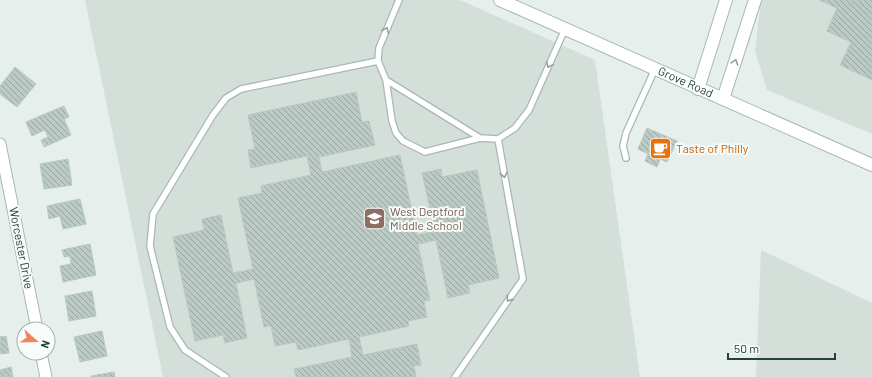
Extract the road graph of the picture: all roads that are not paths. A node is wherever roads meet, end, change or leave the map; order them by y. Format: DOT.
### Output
graph roads {
  1 [pos="399,0"];
  2 [pos="500,0"];
  3 [pos="726,0"];
  4 [pos="755,0"];
  5 [pos="565,29"];
  6 [pos="378,61"];
  7 [pos="655,70"];
  8 [pos="386,80"];
  9 [pos="698,89"];
  10 [pos="723,99"];
  11 [pos="480,138"];
  12 [pos="498,139"];
  13 [pos="0,144"];
  14 [pos="626,158"];
  15 [pos="872,165"];
  16 [pos="35,321"];
  17 [pos="43,361"];
  18 [pos="46,377"];
  19 [pos="226,377"];
  20 [pos="455,377"];
  6 -- 1 [label="lane, one-way"];
  2 -- 5 [label="main road, Grove Road"];
  3 -- 9 [label="main road"];
  10 -- 4 [label="main road, one-way"];
  5 -- 7 [label="main road, Grove Road"];
  5 -- 12 [label="lane, one-way"];
  6 -- 8 [label="lane"];
  6 -- 19 [label="lane"];
  7 -- 9 [label="main road, Grove Road"];
  7 -- 14 [label="lane"];
  8 -- 11 [label="lane"];
  8 -- 11 [label="lane"];
  9 -- 10 [label="main road, Grove Road"];
  10 -- 15 [label="main road, Grove Road"];
  11 -- 12 [label="lane"];
  12 -- 20 [label="lane, one-way"];
  13 -- 16 [label="street, Worcester Drive"];
  17 -- 18 [label="street"];
}
